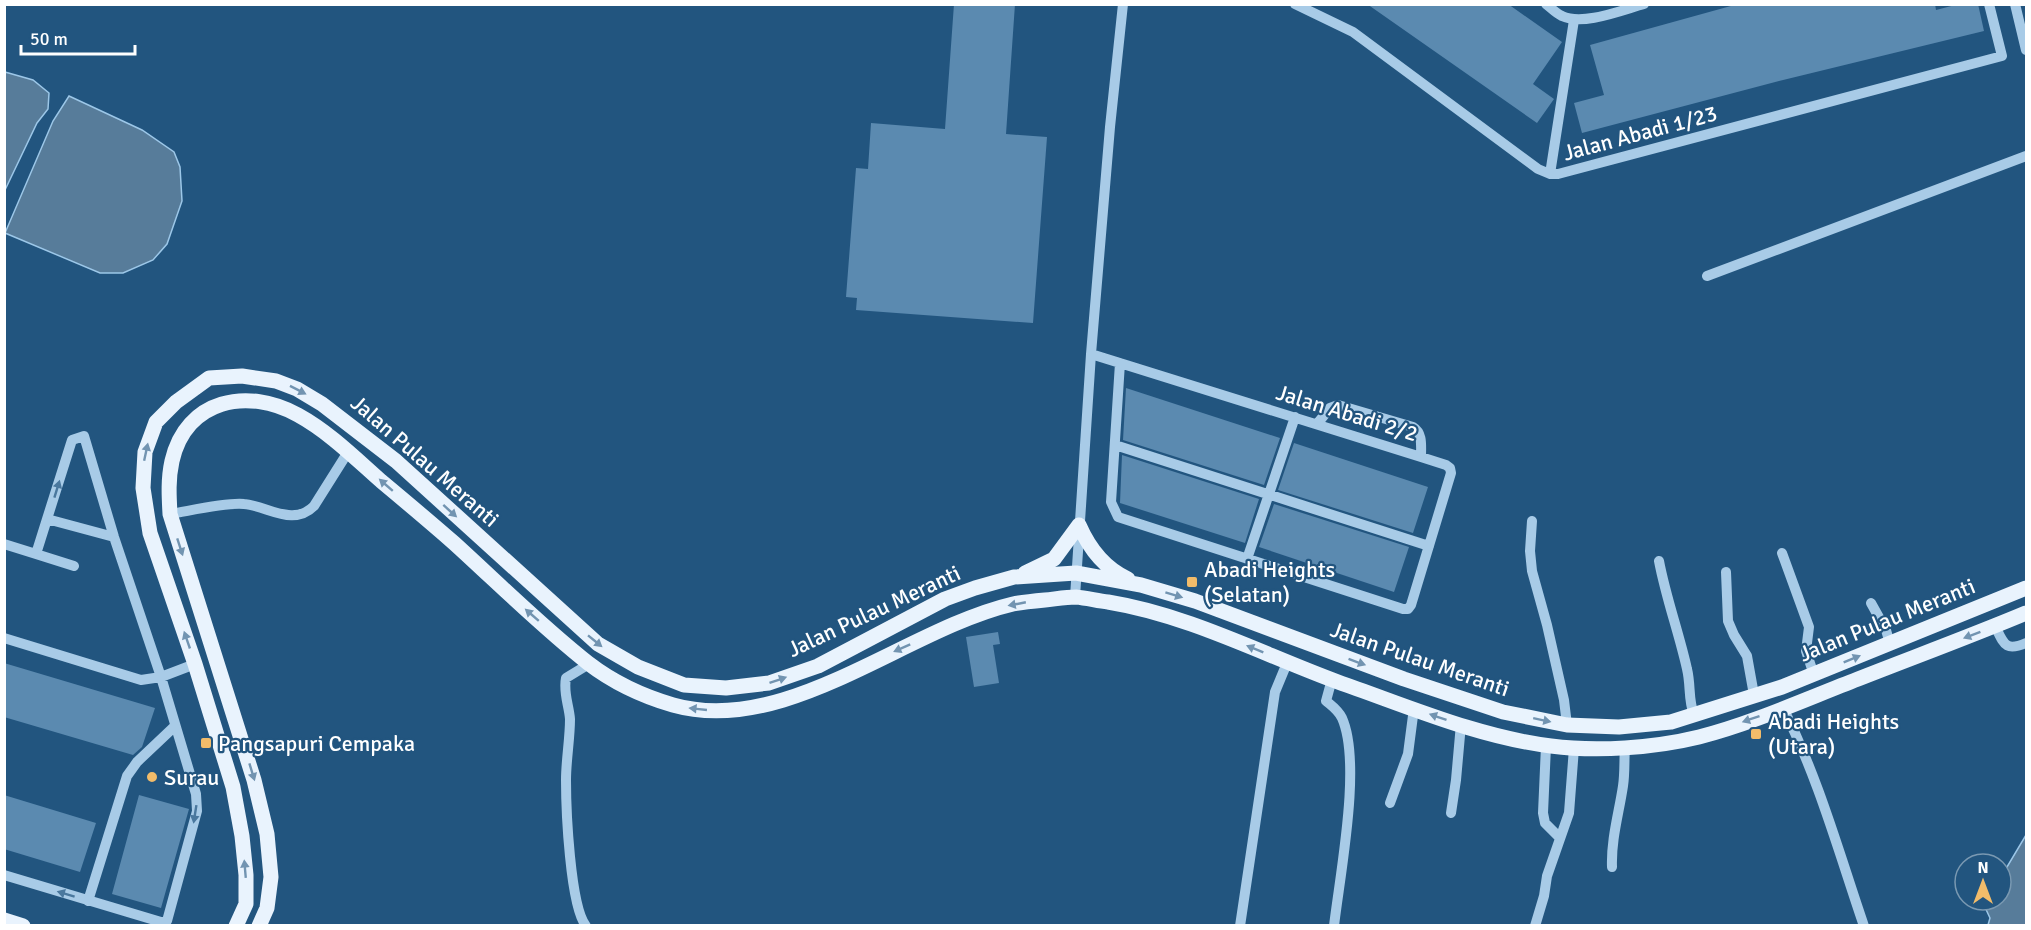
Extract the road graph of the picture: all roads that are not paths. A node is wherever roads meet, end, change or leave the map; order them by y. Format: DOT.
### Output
graph roads {
  1 [pos="1123,4"];
  2 [pos="1295,4"];
  3 [pos="1546,4"];
  4 [pos="1644,4"];
  5 [pos="1989,4"];
  6 [pos="2015,4"];
  7 [pos="1574,20"];
  8 [pos="2026,50"];
  9 [pos="2026,156"];
  10 [pos="1550,174"];
  11 [pos="1707,276"];
  12 [pos="1091,354"];
  13 [pos="1120,363"];
  14 [pos="1295,417"];
  15 [pos="1317,424"];
  16 [pos="1115,445"];
  17 [pos="348,452"];
  18 [pos="1421,457"];
  19 [pos="1269,494"];
  20 [pos="170,514"];
  21 [pos="47,519"];
  22 [pos="1532,520"];
  23 [pos="1079,525"];
  24 [pos="114,537"];
  25 [pos="4,544"];
  26 [pos="1429,546"];
  27 [pos="1782,553"];
  28 [pos="36,554"];
  29 [pos="1247,559"];
  30 [pos="1659,561"];
  31 [pos="74,566"];
  32 [pos="1076,573"];
  33 [pos="1726,573"];
  34 [pos="1014,577"];
  35 [pos="1141,585"];
  36 [pos="2026,588"];
  37 [pos="1075,597"];
  38 [pos="1871,603"];
  39 [pos="2026,613"];
  40 [pos="1995,626"];
  41 [pos="4,638"];
  42 [pos="1890,644"];
  43 [pos="2026,644"];
  44 [pos="1287,663"];
  45 [pos="195,664"];
  46 [pos="590,664"];
  47 [pos="1814,675"];
  48 [pos="161,677"];
  49 [pos="1332,679"];
  50 [pos="1754,695"];
  51 [pos="1414,708"];
  52 [pos="1783,708"];
  53 [pos="1694,715"];
  54 [pos="1461,724"];
  55 [pos="175,726"];
  56 [pos="1567,726"];
  57 [pos="1546,746"];
  58 [pos="1625,747"];
  59 [pos="1574,748"];
  60 [pos="1390,803"];
  61 [pos="1450,813"];
  62 [pos="1559,837"];
  63 [pos="1612,867"];
  64 [pos="4,875"];
  65 [pos="88,901"];
  66 [pos="4,920"];
  67 [pos="23,926"];
  68 [pos="236,926"];
  69 [pos="259,926"];
  70 [pos="586,926"];
  71 [pos="1240,926"];
  72 [pos="1334,926"];
  73 [pos="1535,926"];
  74 [pos="1864,926"];
  1 -- 12 [label="street"];
  2 -- 10 [label="street, Jalan Abadi 1/23"];
  3 -- 7 [label="street"];
  4 -- 7 [label="street"];
  5 -- 10 [label="street, Jalan Abadi 1/23"];
  6 -- 8 [label="street"];
  7 -- 10 [label="street"];
  9 -- 11 [label="street"];
  12 -- 13 [label="street, Jalan Abadi 2/2"];
  12 -- 23 [label="street"];
  13 -- 14 [label="street, Jalan Abadi 2/2"];
  13 -- 16 [label="street"];
  14 -- 15 [label="street, Jalan Abadi 2/2"];
  14 -- 19 [label="street"];
  15 -- 18 [label="street, Jalan Abadi 2/2"];
  15 -- 18 [label="street"];
  16 -- 19 [label="street"];
  16 -- 29 [label="street"];
  17 -- 20 [label="street"];
  17 -- 20 [label="main road, Jalan Pulau Meranti"];
  46 -- 17 [label="main road, Jalan Pulau Meranti, one-way"];
  18 -- 26 [label="street, Jalan Abadi 2/2"];
  19 -- 26 [label="street"];
  19 -- 29 [label="street"];
  20 -- 69 [label="main road, Jalan Pulau Meranti, one-way"];
  21 -- 24 [label="street"];
  21 -- 24 [label="street, one-way"];
  21 -- 28 [label="street"];
  22 -- 56 [label="street"];
  23 -- 32 [label="street"];
  23 -- 34 [label="main road"];
  23 -- 35 [label="main road"];
  24 -- 48 [label="street"];
  25 -- 28 [label="street"];
  26 -- 29 [label="street, Jalan Abadi 2/2"];
  27 -- 47 [label="street"];
  28 -- 31 [label="street"];
  30 -- 53 [label="street"];
  32 -- 34 [label="main road, Jalan Pulau Meranti"];
  32 -- 35 [label="main road, Jalan Pulau Meranti"];
  32 -- 37 [label="street"];
  33 -- 50 [label="street"];
  45 -- 34 [label="main road, Jalan Pulau Meranti, one-way"];
  35 -- 56 [label="main road, Jalan Pulau Meranti, one-way"];
  36 -- 42 [label="main road, Jalan Pulau Meranti"];
  44 -- 37 [label="main road, Jalan Pulau Meranti, one-way"];
  37 -- 46 [label="main road, Jalan Pulau Meranti, one-way"];
  38 -- 42 [label="street"];
  39 -- 40 [label="main road, Jalan Pulau Meranti"];
  40 -- 43 [label="street"];
  40 -- 52 [label="main road, Jalan Pulau Meranti, one-way"];
  41 -- 48 [label="street"];
  47 -- 42 [label="main road, Jalan Pulau Meranti, one-way"];
  44 -- 49 [label="main road, Jalan Pulau Meranti"];
  44 -- 71 [label="street"];
  45 -- 48 [label="street"];
  68 -- 45 [label="main road, Jalan Pulau Meranti, one-way"];
  46 -- 70 [label="street"];
  47 -- 50 [label="main road, Jalan Pulau Meranti"];
  48 -- 55 [label="street"];
  49 -- 51 [label="main road, Jalan Pulau Meranti"];
  49 -- 72 [label="street"];
  50 -- 53 [label="main road, Jalan Pulau Meranti"];
  54 -- 51 [label="main road, Jalan Pulau Meranti, one-way"];
  51 -- 60 [label="street"];
  52 -- 58 [label="main road, Jalan Pulau Meranti, one-way"];
  52 -- 74 [label="street"];
  53 -- 56 [label="main road, Jalan Pulau Meranti"];
  54 -- 57 [label="main road, Jalan Pulau Meranti"];
  54 -- 61 [label="street"];
  55 -- 65 [label="street"];
  55 -- 65 [label="street, one-way"];
  57 -- 59 [label="main road, Jalan Pulau Meranti"];
  57 -- 62 [label="street"];
  58 -- 59 [label="main road, Jalan Pulau Meranti"];
  58 -- 63 [label="street"];
  59 -- 62 [label="street"];
  62 -- 73 [label="street"];
  65 -- 64 [label="street, one-way"];
  66 -- 67 [label="main road"];
}
